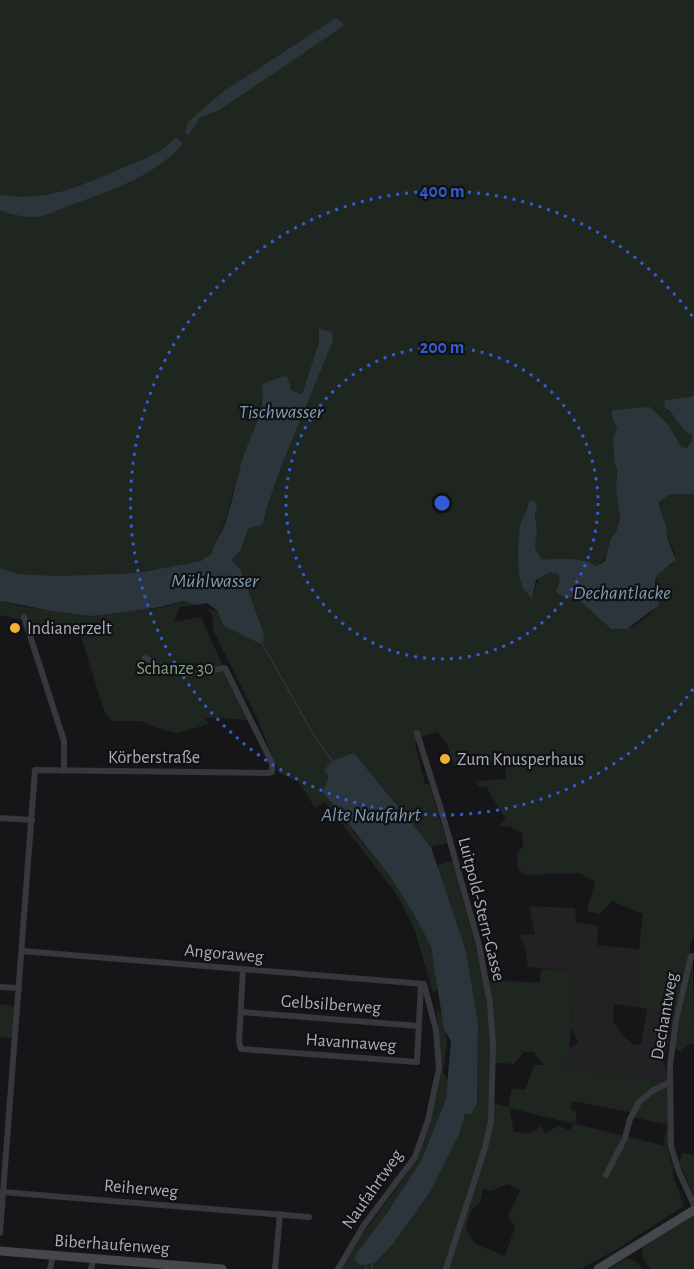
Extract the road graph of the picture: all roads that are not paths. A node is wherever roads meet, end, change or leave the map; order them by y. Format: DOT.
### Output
graph roads {
  1 [pos="24,617"];
  2 [pos="146,658"];
  3 [pos="417,733"];
  4 [pos="64,771"];
  5 [pos="0,818"];
  6 [pos="32,820"];
  7 [pos="22,951"];
  8 [pos="691,956"];
  9 [pos="243,969"];
  10 [pos="423,984"];
  11 [pos="0,987"];
  12 [pos="19,988"];
  13 [pos="241,1012"];
  14 [pos="419,1026"];
  15 [pos="670,1082"];
  16 [pos="3,1153"];
  17 [pos="606,1175"];
  18 [pos="2,1192"];
  19 [pos="694,1205"];
  20 [pos="694,1210"];
  21 [pos="280,1214"];
  22 [pos="309,1217"];
  23 [pos="0,1233"];
  24 [pos="0,1251"];
  25 [pos="52,1256"];
  26 [pos="92,1264"];
  27 [pos="145,1266"];
  28 [pos="177,1267"];
  29 [pos="50,1269"];
  30 [pos="222,1269"];
  31 [pos="275,1269"];
  32 [pos="338,1269"];
  33 [pos="446,1269"];
  34 [pos="598,1269"];
  1 -- 4 [label="street"];
  2 -- 4 [label="street, Körberstraße"];
  3 -- 33 [label="street, Luitpold-Stern-Gasse"];
  4 -- 6 [label="street, Körberstraße"];
  5 -- 6 [label="street"];
  6 -- 7 [label="street"];
  7 -- 9 [label="street, Angoraweg"];
  7 -- 12 [label="street"];
  8 -- 15 [label="street, Dechantweg"];
  9 -- 10 [label="street, Angoraweg"];
  9 -- 13 [label="street"];
  10 -- 14 [label="street, Havannaweg"];
  10 -- 32 [label="street, Naufahrtweg"];
  11 -- 12 [label="street"];
  12 -- 16 [label="street"];
  13 -- 14 [label="street, Gelbsilberweg"];
  13 -- 14 [label="street, Havannaweg"];
  15 -- 17 [label="street, Dechantweg"];
  15 -- 19 [label="street, Dechantweg"];
  16 -- 18 [label="street"];
  18 -- 21 [label="street, Reiherweg"];
  18 -- 23 [label="street"];
  20 -- 34 [label="main road"];
  21 -- 22 [label="street, Reiherweg"];
  21 -- 31 [label="street"];
  24 -- 25 [label="main road, Biberhaufenweg"];
  25 -- 26 [label="main road, Biberhaufenweg"];
  25 -- 29 [label="street"];
  26 -- 27 [label="main road, Biberhaufenweg"];
  27 -- 28 [label="main road, Biberhaufenweg"];
  28 -- 30 [label="main road, Biberhaufenweg"];
}
